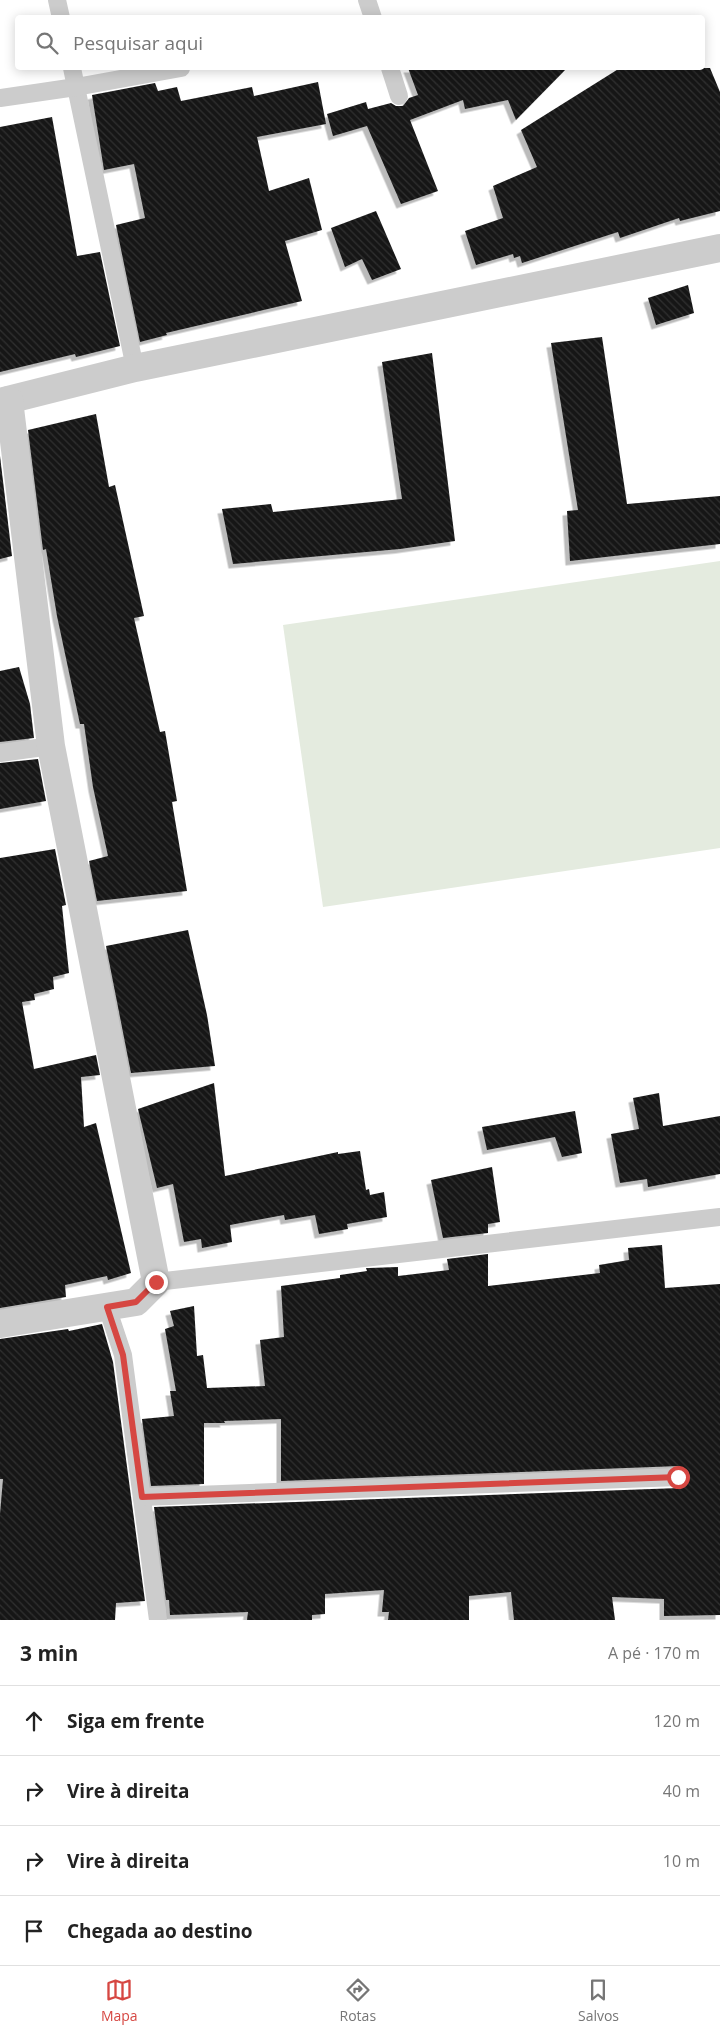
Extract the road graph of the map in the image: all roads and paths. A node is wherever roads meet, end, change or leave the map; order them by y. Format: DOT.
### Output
graph roads {
  1 [pos="57,0"];
  2 [pos="367,0"];
  3 [pos="60,15"];
  4 [pos="372,15"];
  5 [pos="72,70"];
  6 [pos="170,70"];
  7 [pos="391,70"];
  8 [pos="76,87"];
  9 [pos="399,96"];
  10 [pos="0,98"];
  11 [pos="720,248"];
  12 [pos="134,368"];
  13 [pos="4,401"];
  14 [pos="51,746"];
  15 [pos="0,753"];
  16 [pos="720,1217"];
  17 [pos="156,1282"];
  18 [pos="107,1307"];
  19 [pos="0,1324"];
  20 [pos="678,1477"];
  21 [pos="142,1497"];
  22 [pos="158,1620"];
  1 -- 3 [label="lane"];
  2 -- 4 [label="lane"];
  5 -- 8 [label="lane"];
  6 -- 8 [label="lane"];
  7 -- 9 [label="lane"];
  8 -- 10 [label="lane"];
  8 -- 12 [label="lane"];
  11 -- 12 [label="street"];
  12 -- 13 [label="street"];
  13 -- 14 [label="street"];
  14 -- 15 [label="lane"];
  14 -- 17 [label="street"];
  16 -- 17 [label="lane"];
  17 -- 18 [label="street"];
  18 -- 19 [label="street"];
  18 -- 21 [label="lane"];
  20 -- 21 [label="lane"];
  21 -- 22 [label="lane"];
}
